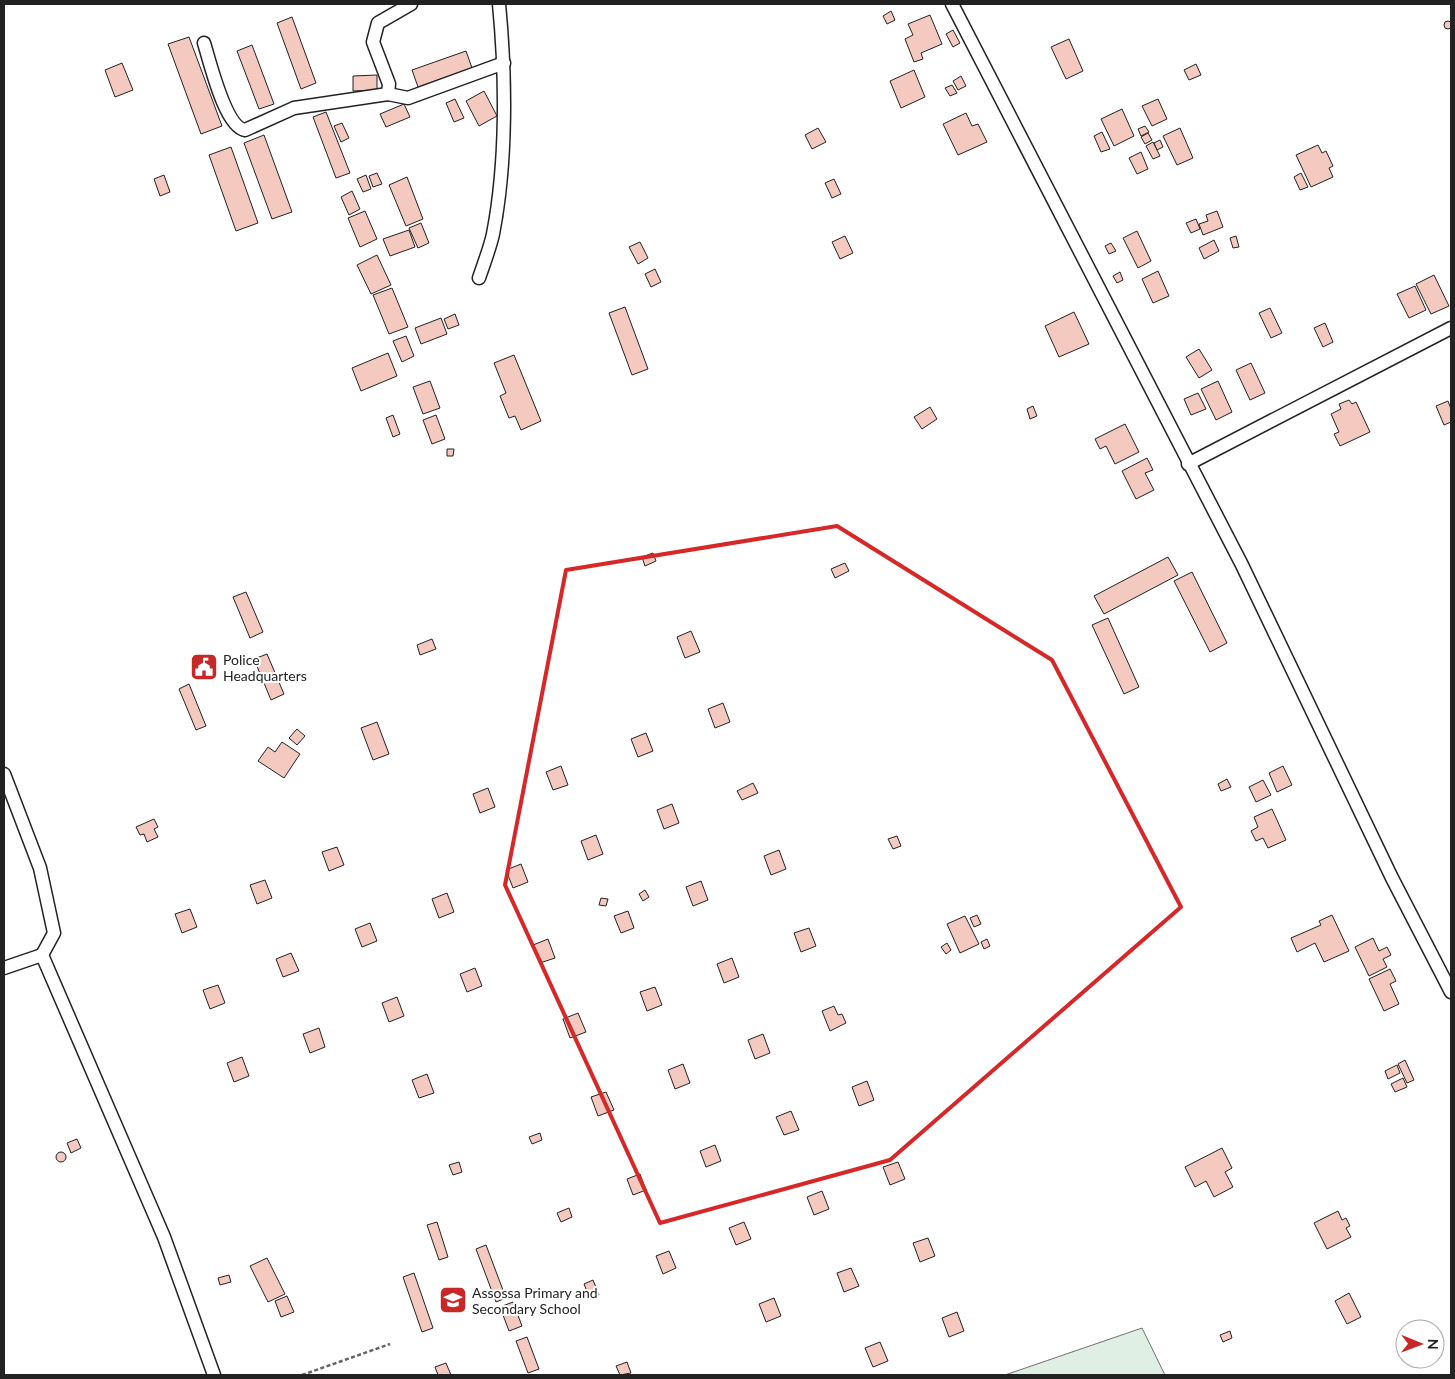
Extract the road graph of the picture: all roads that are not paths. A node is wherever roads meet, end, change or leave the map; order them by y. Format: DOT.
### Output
graph roads {
  1 [pos="411,4"];
  2 [pos="500,4"];
  3 [pos="952,4"];
  4 [pos="204,43"];
  5 [pos="504,63"];
  6 [pos="388,94"];
  7 [pos="479,278"];
  8 [pos="1451,328"];
  9 [pos="1188,464"];
  10 [pos="4,774"];
  11 [pos="42,955"];
  12 [pos="4,968"];
  13 [pos="1451,992"];
  14 [pos="214,1375"];
  1 -- 6 [label="street"];
  2 -- 5 [label="street"];
  3 -- 9 [label="street"];
  4 -- 6 [label="street"];
  5 -- 6 [label="street"];
  5 -- 7 [label="street"];
  8 -- 9 [label="street"];
  9 -- 13 [label="street"];
  10 -- 11 [label="street"];
  11 -- 12 [label="street"];
  11 -- 14 [label="street"];
}
